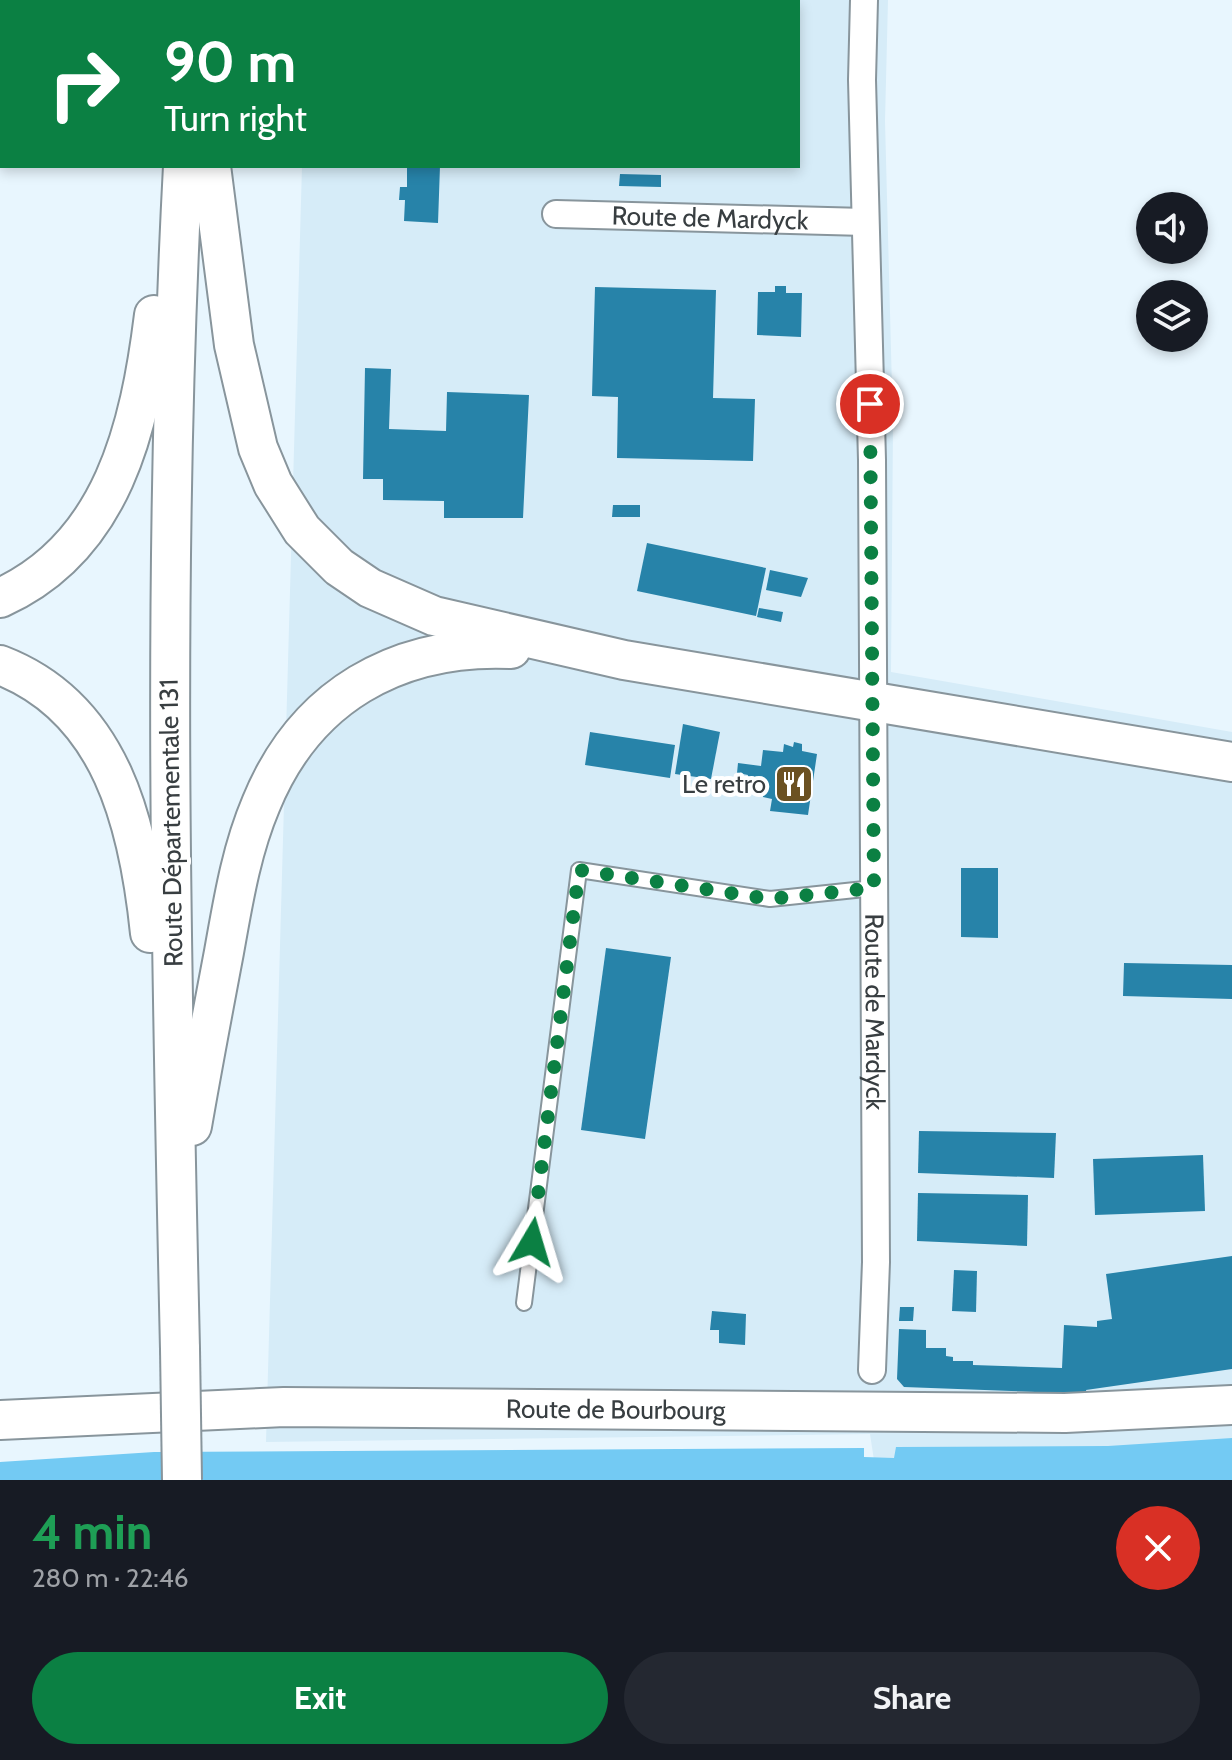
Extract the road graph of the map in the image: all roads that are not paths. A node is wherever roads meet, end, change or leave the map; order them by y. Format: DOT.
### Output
graph roads {
  1 [pos="864,0"];
  2 [pos="176,168"];
  3 [pos="183,168"];
  4 [pos="211,168"];
  5 [pos="556,214"];
  6 [pos="865,222"];
  7 [pos="0,598"];
  8 [pos="624,660"];
  9 [pos="0,665"];
  10 [pos="873,702"];
  11 [pos="1232,762"];
  12 [pos="874,888"];
  13 [pos="174,1096"];
  14 [pos="178,1240"];
  15 [pos="524,1303"];
  16 [pos="872,1370"];
  17 [pos="1232,1405"];
  18 [pos="0,1420"];
  19 [pos="182,1480"];
  1 -- 6 [label="street, Route de Mardyck"];
  2 -- 7 [label="main road"];
  3 -- 13 [label="main road, Route Départementale 131"];
  4 -- 8 [label="main road"];
  5 -- 6 [label="street, Route de Mardyck"];
  6 -- 10 [label="street, Route de Mardyck"];
  8 -- 10 [label="main road"];
  8 -- 14 [label="main road"];
  9 -- 13 [label="main road"];
  10 -- 11 [label="main road"];
  10 -- 12 [label="street, Route de Mardyck"];
  12 -- 15 [label="lane"];
  12 -- 16 [label="street, Route de Mardyck"];
  13 -- 14 [label="main road, Route Départementale 131"];
  14 -- 19 [label="main road, Route Départementale 131, bridge"];
  17 -- 18 [label="main road, Route de Bourbourg"];
}
